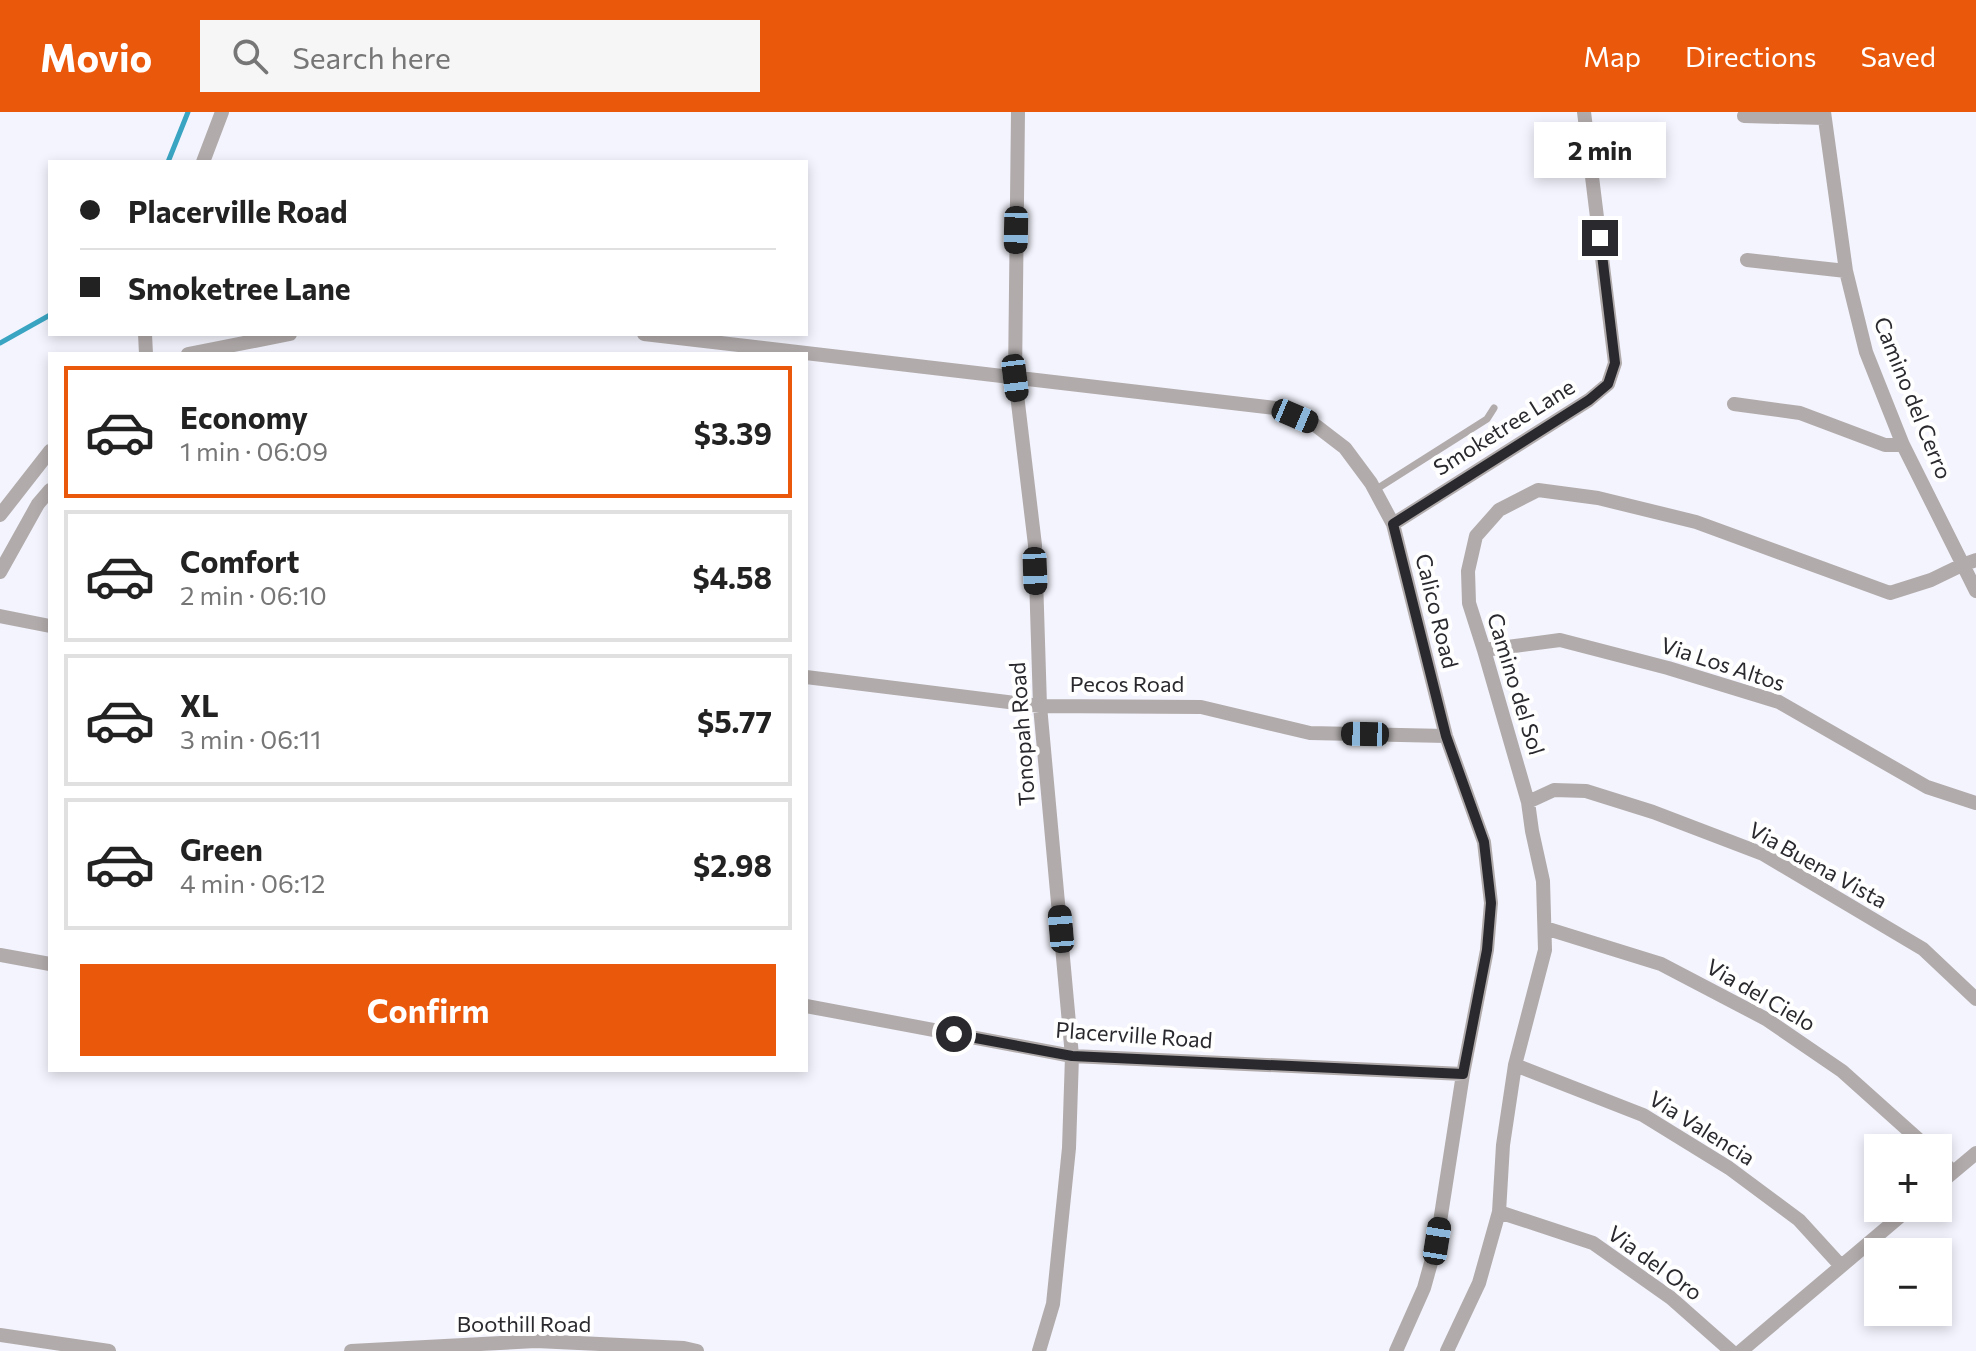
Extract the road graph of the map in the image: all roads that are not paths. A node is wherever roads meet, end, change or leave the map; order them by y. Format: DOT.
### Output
graph roads {
  1 [pos="222,112"];
  2 [pos="1018,112"];
  3 [pos="1584,112"];
  4 [pos="1824,115"];
  5 [pos="1744,116"];
  6 [pos="204,160"];
  7 [pos="1747,260"];
  8 [pos="1846,271"];
  9 [pos="280,336"];
  10 [pos="661,336"];
  11 [pos="198,352"];
  12 [pos="796,352"];
  13 [pos="808,353"];
  14 [pos="1015,378"];
  15 [pos="1734,404"];
  16 [pos="1494,408"];
  17 [pos="1903,445"];
  18 [pos="48,454"];
  19 [pos="1375,490"];
  20 [pos="48,492"];
  21 [pos="0,515"];
  22 [pos="1393,524"];
  23 [pos="1969,562"];
  24 [pos="0,572"];
  25 [pos="1976,591"];
  26 [pos="0,616"];
  27 [pos="48,626"];
  28 [pos="1484,650"];
  29 [pos="808,677"];
  30 [pos="1040,706"];
  31 [pos="1446,736"];
  32 [pos="1528,802"];
  33 [pos="1976,803"];
  34 [pos="1545,928"];
  35 [pos="0,955"];
  36 [pos="48,964"];
  37 [pos="1976,999"];
  38 [pos="808,1006"];
  39 [pos="1072,1056"];
  40 [pos="1515,1065"];
  41 [pos="1463,1074"];
  42 [pos="1912,1134"];
  43 [pos="1976,1153"];
  44 [pos="1953,1172"];
  45 [pos="1499,1212"];
  46 [pos="1893,1222"];
  47 [pos="1841,1266"];
  48 [pos="0,1335"];
  49 [pos="650,1350"];
  50 [pos="109,1351"];
  51 [pos="351,1351"];
  52 [pos="697,1351"];
  53 [pos="1039,1351"];
  54 [pos="1396,1351"];
  55 [pos="1447,1351"];
  56 [pos="1731,1351"];
  57 [pos="1741,1351"];
  1 -- 6 [label="street"];
  2 -- 14 [label="street, Tonopah Road"];
  3 -- 22 [label="street, Smoketree Lane"];
  4 -- 5 [label="street"];
  4 -- 8 [label="street, Camino del Cerro"];
  7 -- 8 [label="street"];
  8 -- 17 [label="street, Camino del Cerro"];
  9 -- 11 [label="street"];
  10 -- 12 [label="street, Calico Road"];
  13 -- 14 [label="street, Calico Road"];
  14 -- 19 [label="street, Calico Road"];
  14 -- 30 [label="street, Tonopah Road"];
  15 -- 17 [label="street"];
  16 -- 19 [label="lane"];
  17 -- 23 [label="street, Camino del Cerro"];
  18 -- 21 [label="street"];
  19 -- 22 [label="street, Calico Road"];
  20 -- 24 [label="street"];
  22 -- 31 [label="street, Calico Road"];
  23 -- 25 [label="street, Camino del Cerro"];
  23 -- 28 [label="street, Camino del Sol"];
  26 -- 27 [label="street"];
  28 -- 32 [label="street, Camino del Sol"];
  28 -- 33 [label="street, Via Los Altos"];
  29 -- 30 [label="street, Pecos Road"];
  30 -- 31 [label="street, Pecos Road"];
  30 -- 39 [label="street, Tonopah Road"];
  31 -- 41 [label="street, Calico Road"];
  32 -- 34 [label="street, Camino del Sol"];
  32 -- 37 [label="street, Via Buena Vista"];
  34 -- 40 [label="street, Camino del Sol"];
  34 -- 42 [label="street, Via del Cielo"];
  35 -- 36 [label="street"];
  38 -- 39 [label="street, Placerville Road"];
  39 -- 41 [label="street, Placerville Road"];
  39 -- 53 [label="street, Tonopah Road"];
  40 -- 45 [label="street, Camino del Sol"];
  40 -- 47 [label="street, Via Valencia"];
  41 -- 54 [label="street, Calico Road"];
  43 -- 44 [label="street"];
  45 -- 55 [label="street, Camino del Sol"];
  45 -- 56 [label="street, Via del Oro"];
  46 -- 47 [label="street"];
  47 -- 57 [label="street"];
  48 -- 50 [label="street"];
  49 -- 51 [label="street, Boothill Road"];
  49 -- 52 [label="street, Boothill Road"];
}
